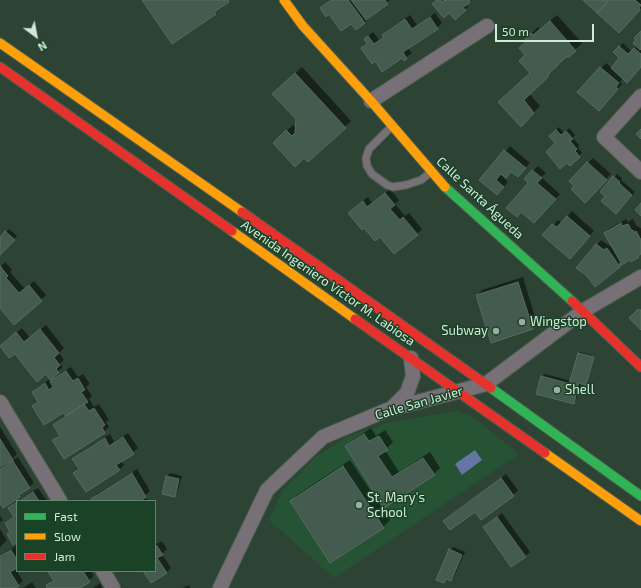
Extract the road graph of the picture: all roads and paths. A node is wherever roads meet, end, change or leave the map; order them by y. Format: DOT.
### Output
graph roads {
  1 [pos="286,1"];
  2 [pos="486,26"];
  3 [pos="0,43"];
  4 [pos="0,67"];
  5 [pos="641,96"];
  6 [pos="371,101"];
  7 [pos="392,126"];
  8 [pos="432,172"];
  9 [pos="641,172"];
  10 [pos="641,277"];
  11 [pos="584,311"];
  12 [pos="411,358"];
  13 [pos="641,367"];
  14 [pos="486,384"];
  15 [pos="458,391"];
  16 [pos="0,402"];
  17 [pos="391,409"];
  18 [pos="641,496"];
  19 [pos="59,500"];
  20 [pos="641,521"];
  21 [pos="104,572"];
  22 [pos="114,588"];
  23 [pos="220,588"];
  1 -- 6 [label="main road, Calle Santa Águeda"];
  2 -- 6 [label="street"];
  3 -- 14 [label="main road, Avenida Ingeniero Víctor M. Labiosa"];
  4 -- 12 [label="main road, Avenida Ingeniero Víctor M. Labiosa"];
  5 -- 9 [label="street"];
  6 -- 7 [label="main road, Calle Santa Águeda"];
  7 -- 8 [label="main road, Calle Santa Águeda"];
  7 -- 8 [label="lane"];
  8 -- 11 [label="main road, Calle Santa Águeda"];
  10 -- 11 [label="street, Calle San Javier"];
  11 -- 13 [label="main road, Calle Santa Águeda"];
  11 -- 14 [label="street, Calle San Javier"];
  12 -- 15 [label="main road, Avenida Ingeniero Víctor M. Labiosa"];
  12 -- 17 [label="street"];
  14 -- 15 [label="street, Calle San Javier"];
  14 -- 18 [label="main road, Avenida Ingeniero Víctor M. Labiosa"];
  15 -- 17 [label="street, Calle San Javier"];
  15 -- 20 [label="main road, Avenida Ingeniero Víctor M. Labiosa"];
  16 -- 19 [label="street"];
  17 -- 23 [label="street, Calle San Javier"];
  21 -- 22 [label="street"];
}
